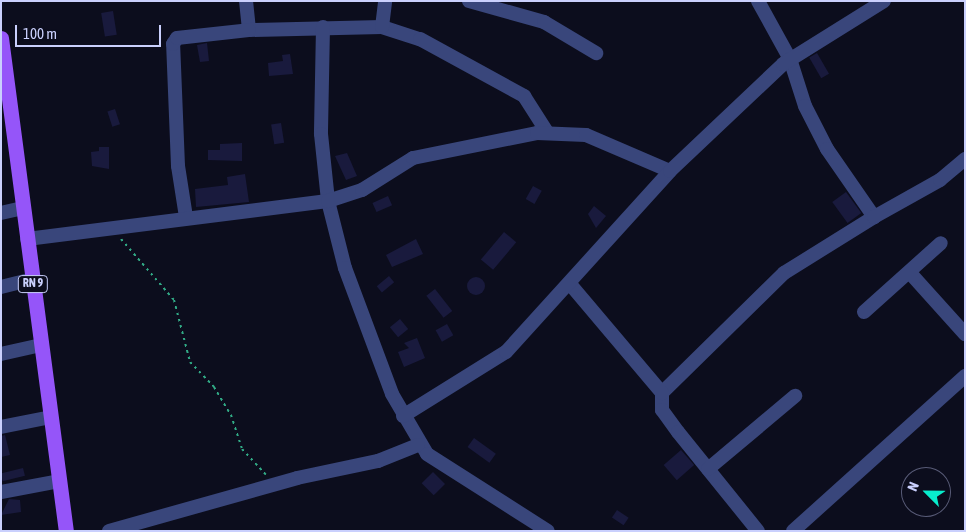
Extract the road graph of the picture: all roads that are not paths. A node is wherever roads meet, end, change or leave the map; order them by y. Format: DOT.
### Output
graph roads {
  1 [pos="246,1"];
  2 [pos="385,1"];
  3 [pos="469,1"];
  4 [pos="758,1"];
  5 [pos="884,1"];
  6 [pos="323,27"];
  7 [pos="382,27"];
  8 [pos="249,30"];
  9 [pos="1,38"];
  10 [pos="596,53"];
  11 [pos="790,59"];
  12 [pos="4,85"];
  13 [pos="547,132"];
  14 [pos="965,159"];
  15 [pos="670,171"];
  16 [pos="328,201"];
  17 [pos="23,208"];
  18 [pos="1,213"];
  19 [pos="186,217"];
  20 [pos="874,217"];
  21 [pos="27,239"];
  22 [pos="941,243"];
  23 [pos="911,274"];
  24 [pos="32,279"];
  25 [pos="570,284"];
  26 [pos="1,286"];
  27 [pos="864,312"];
  28 [pos="965,334"];
  29 [pos="41,345"];
  30 [pos="1,354"];
  31 [pos="965,376"];
  32 [pos="662,393"];
  33 [pos="795,396"];
  34 [pos="403,416"];
  35 [pos="51,417"];
  36 [pos="1,427"];
  37 [pos="418,445"];
  38 [pos="708,469"];
  39 [pos="59,481"];
  40 [pos="1,492"];
  41 [pos="66,531"];
  42 [pos="109,531"];
  43 [pos="548,531"];
  44 [pos="758,531"];
  45 [pos="793,531"];
  1 -- 8 [label="street"];
  2 -- 7 [label="street"];
  3 -- 10 [label="street"];
  4 -- 11 [label="street"];
  5 -- 11 [label="street"];
  6 -- 7 [label="street"];
  6 -- 8 [label="street"];
  6 -- 16 [label="street"];
  7 -- 13 [label="street"];
  8 -- 19 [label="street"];
  9 -- 12 [label="main road, RN 9"];
  11 -- 15 [label="street"];
  11 -- 20 [label="street"];
  12 -- 17 [label="main road, RN 9"];
  13 -- 15 [label="street"];
  13 -- 16 [label="street"];
  14 -- 20 [label="street"];
  15 -- 25 [label="street"];
  16 -- 19 [label="street"];
  16 -- 34 [label="street"];
  17 -- 18 [label="street"];
  17 -- 21 [label="main road, RN 9"];
  19 -- 21 [label="street"];
  20 -- 32 [label="street"];
  21 -- 24 [label="main road, RN 9"];
  22 -- 23 [label="street"];
  23 -- 27 [label="street"];
  23 -- 28 [label="street"];
  24 -- 26 [label="street"];
  24 -- 29 [label="main road, RN 9"];
  25 -- 32 [label="street"];
  25 -- 34 [label="street"];
  29 -- 30 [label="street"];
  29 -- 35 [label="main road, RN 9"];
  31 -- 45 [label="street"];
  32 -- 38 [label="street"];
  33 -- 38 [label="street"];
  34 -- 37 [label="street"];
  35 -- 36 [label="street"];
  35 -- 39 [label="main road, RN 9"];
  37 -- 42 [label="street"];
  37 -- 43 [label="street"];
  38 -- 44 [label="street"];
  39 -- 40 [label="street"];
  39 -- 41 [label="main road, RN 9"];
}
